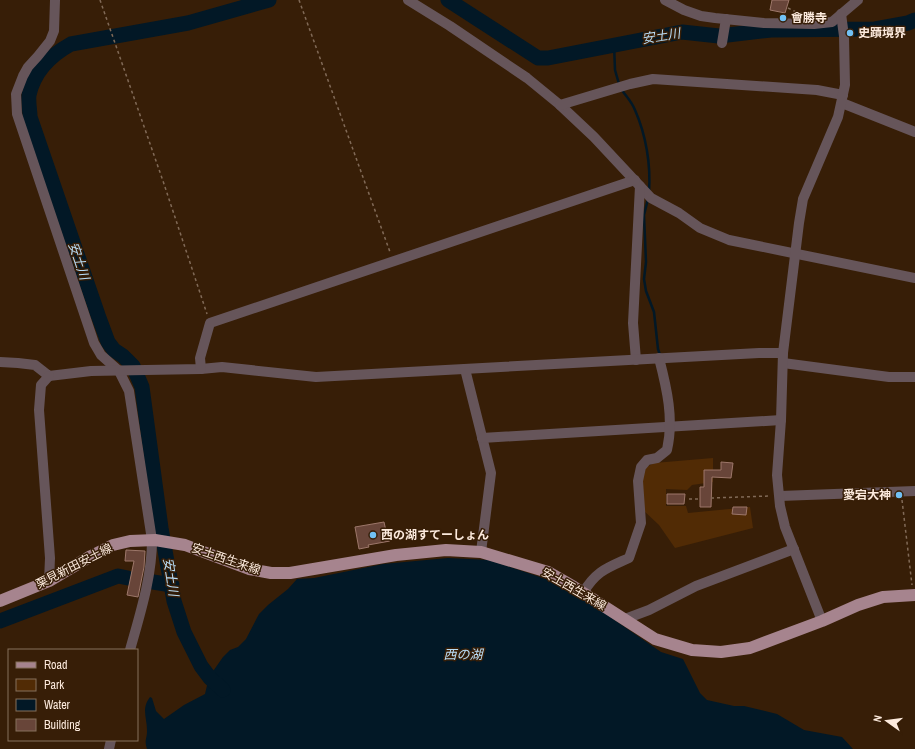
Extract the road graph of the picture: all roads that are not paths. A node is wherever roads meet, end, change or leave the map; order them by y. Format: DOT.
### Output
graph roads {
  1 [pos="55,0"];
  2 [pos="408,0"];
  3 [pos="665,0"];
  4 [pos="858,0"];
  5 [pos="842,17"];
  6 [pos="725,24"];
  7 [pos="722,43"];
  8 [pos="842,99"];
  9 [pos="560,105"];
  10 [pos="915,132"];
  11 [pos="640,186"];
  12 [pos="794,254"];
  13 [pos="915,278"];
  14 [pos="659,358"];
  15 [pos="783,358"];
  16 [pos="636,360"];
  17 [pos="0,362"];
  18 [pos="201,369"];
  19 [pos="465,369"];
  20 [pos="123,371"];
  21 [pos="49,376"];
  22 [pos="915,377"];
  23 [pos="781,420"];
  24 [pos="670,426"];
  25 [pos="482,438"];
  26 [pos="915,491"];
  27 [pos="780,496"];
  28 [pos="153,540"];
  29 [pos="174,543"];
  30 [pos="794,549"];
  31 [pos="481,552"];
  32 [pos="49,581"];
  33 [pos="584,593"];
  34 [pos="914,595"];
  35 [pos="0,601"];
  36 [pos="625,619"];
  37 [pos="822,621"];
  38 [pos="130,649"];
  1 -- 20 [label="street"];
  2 -- 9 [label="street"];
  3 -- 6 [label="street"];
  4 -- 5 [label="street"];
  5 -- 6 [label="street"];
  5 -- 8 [label="street"];
  6 -- 7 [label="street"];
  8 -- 9 [label="street"];
  8 -- 10 [label="street"];
  8 -- 12 [label="street"];
  9 -- 11 [label="street"];
  11 -- 12 [label="street"];
  11 -- 16 [label="street"];
  11 -- 18 [label="street"];
  12 -- 13 [label="street"];
  12 -- 15 [label="street"];
  14 -- 15 [label="street"];
  14 -- 16 [label="street"];
  14 -- 24 [label="street"];
  15 -- 22 [label="street"];
  15 -- 23 [label="street"];
  16 -- 19 [label="street"];
  17 -- 21 [label="street"];
  18 -- 19 [label="street"];
  18 -- 20 [label="street"];
  19 -- 25 [label="street"];
  20 -- 21 [label="street"];
  20 -- 28 [label="street"];
  21 -- 32 [label="street"];
  23 -- 24 [label="street"];
  23 -- 27 [label="street"];
  24 -- 25 [label="street"];
  24 -- 33 [label="street"];
  25 -- 31 [label="street"];
  26 -- 27 [label="street"];
  27 -- 30 [label="street"];
  28 -- 29 [label="main road, 栗見新田安土線"];
  28 -- 32 [label="main road, 栗見新田安土線"];
  28 -- 38 [label="street"];
  29 -- 31 [label="main road, 安土西生来線"];
  30 -- 36 [label="street"];
  30 -- 37 [label="street"];
  31 -- 33 [label="main road, 安土西生来線"];
  32 -- 35 [label="main road, 栗見新田安土線"];
  33 -- 36 [label="main road, 安土西生来線"];
  34 -- 37 [label="main road, 安土西生来線"];
  36 -- 37 [label="main road, 安土西生来線"];
}
